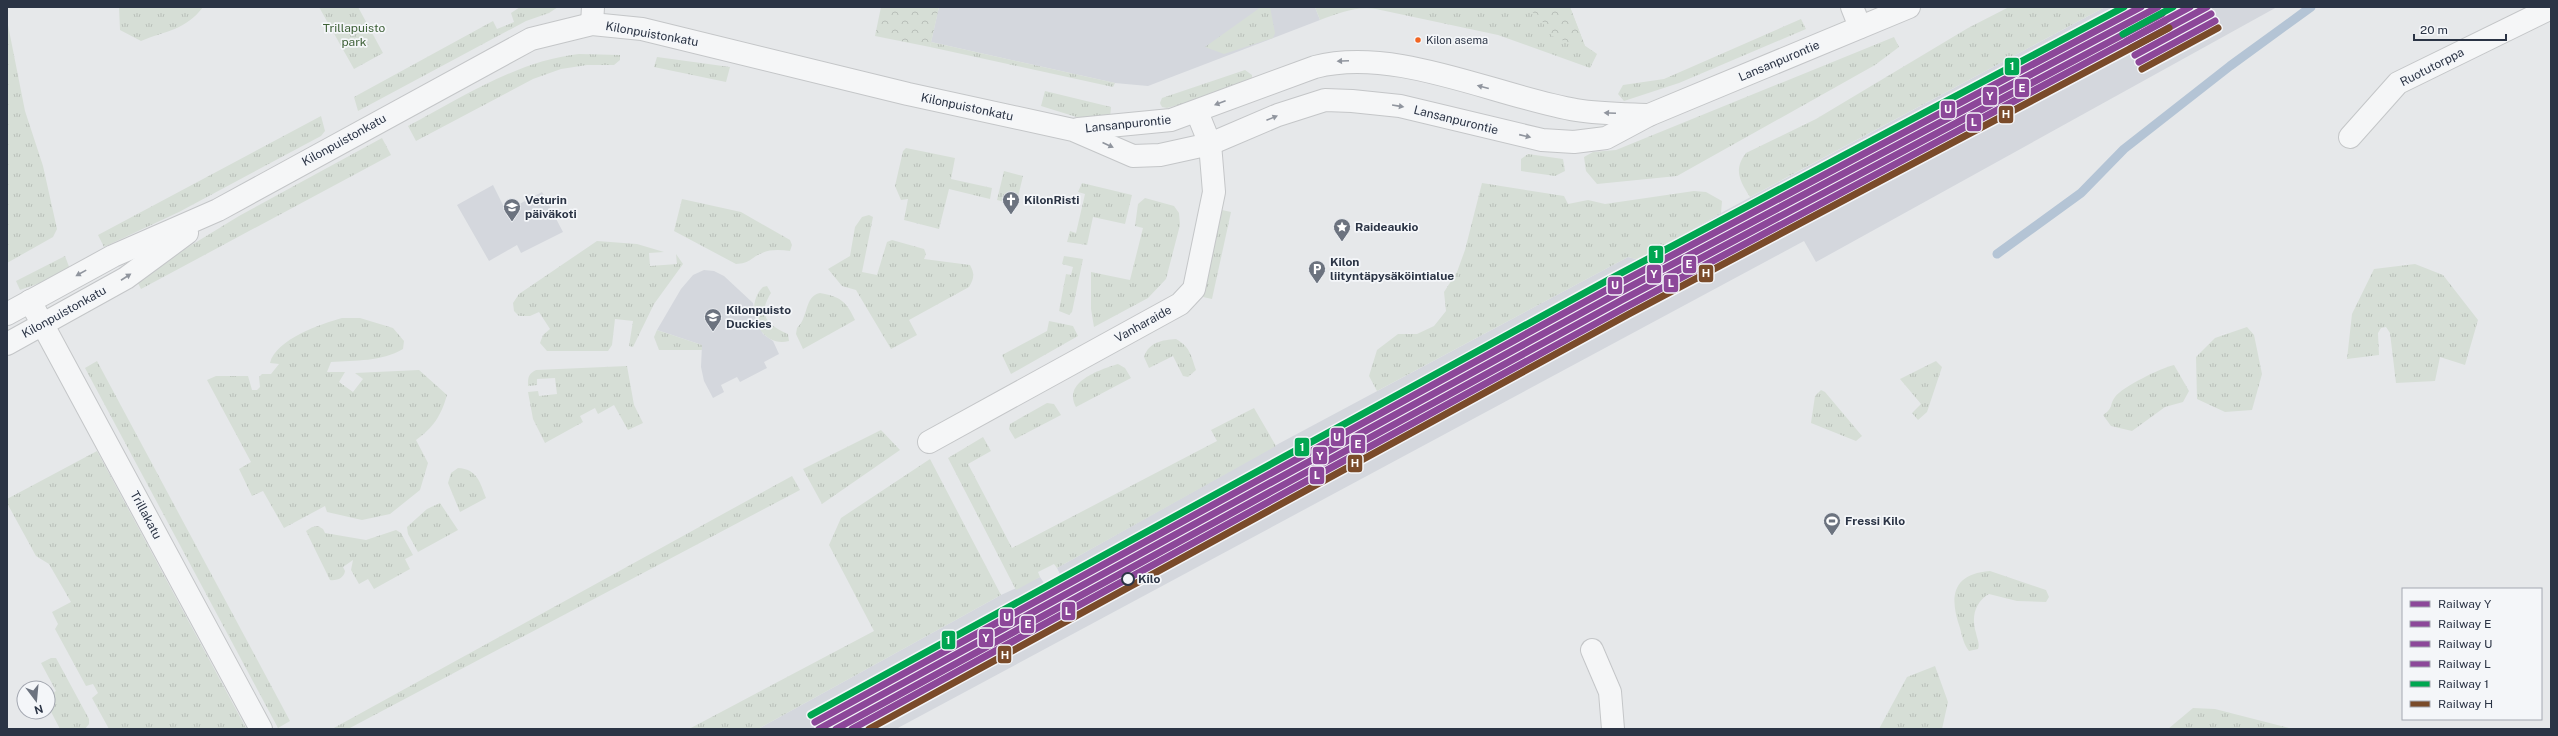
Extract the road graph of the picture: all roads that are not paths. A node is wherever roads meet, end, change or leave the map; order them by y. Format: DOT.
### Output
graph roads {
  1 [pos="1852,7"];
  2 [pos="1909,7"];
  3 [pos="2551,8"];
  4 [pos="593,15"];
  5 [pos="1860,27"];
  6 [pos="1197,112"];
  7 [pos="1649,115"];
  8 [pos="1073,130"];
  9 [pos="2350,137"];
  10 [pos="1210,144"];
  11 [pos="218,210"];
  12 [pos="30,302"];
  13 [pos="7,314"];
  14 [pos="43,324"];
  15 [pos="7,344"];
  16 [pos="929,442"];
  17 [pos="1592,650"];
  18 [pos="261,729"];
  19 [pos="1613,729"];
  1 -- 5 [label="street"];
  2 -- 5 [label="street, Lansanpurontie"];
  3 -- 9 [label="street, Ruotutorppa"];
  4 -- 8 [label="street, Kilonpuistonkatu"];
  4 -- 11 [label="street, Kilonpuistonkatu"];
  5 -- 7 [label="street, Lansanpurontie"];
  7 -- 6 [label="street, Lansanpurontie, one-way"];
  6 -- 8 [label="street, Lansanpurontie"];
  6 -- 10 [label="street, Vanharaide"];
  10 -- 7 [label="street, Lansanpurontie, one-way"];
  8 -- 10 [label="street, Lansanpurontie, one-way"];
  10 -- 16 [label="street, Vanharaide"];
  11 -- 12 [label="street, Kilonpuistonkatu, one-way"];
  14 -- 11 [label="street, Kilonpuistonkatu, one-way"];
  12 -- 13 [label="street, Kilonpuistonkatu"];
  12 -- 14 [label="street, Trillakatu"];
  14 -- 15 [label="street, Kilonpuistonkatu"];
  14 -- 18 [label="street, Trillakatu"];
  17 -- 19 [label="street"];
}
